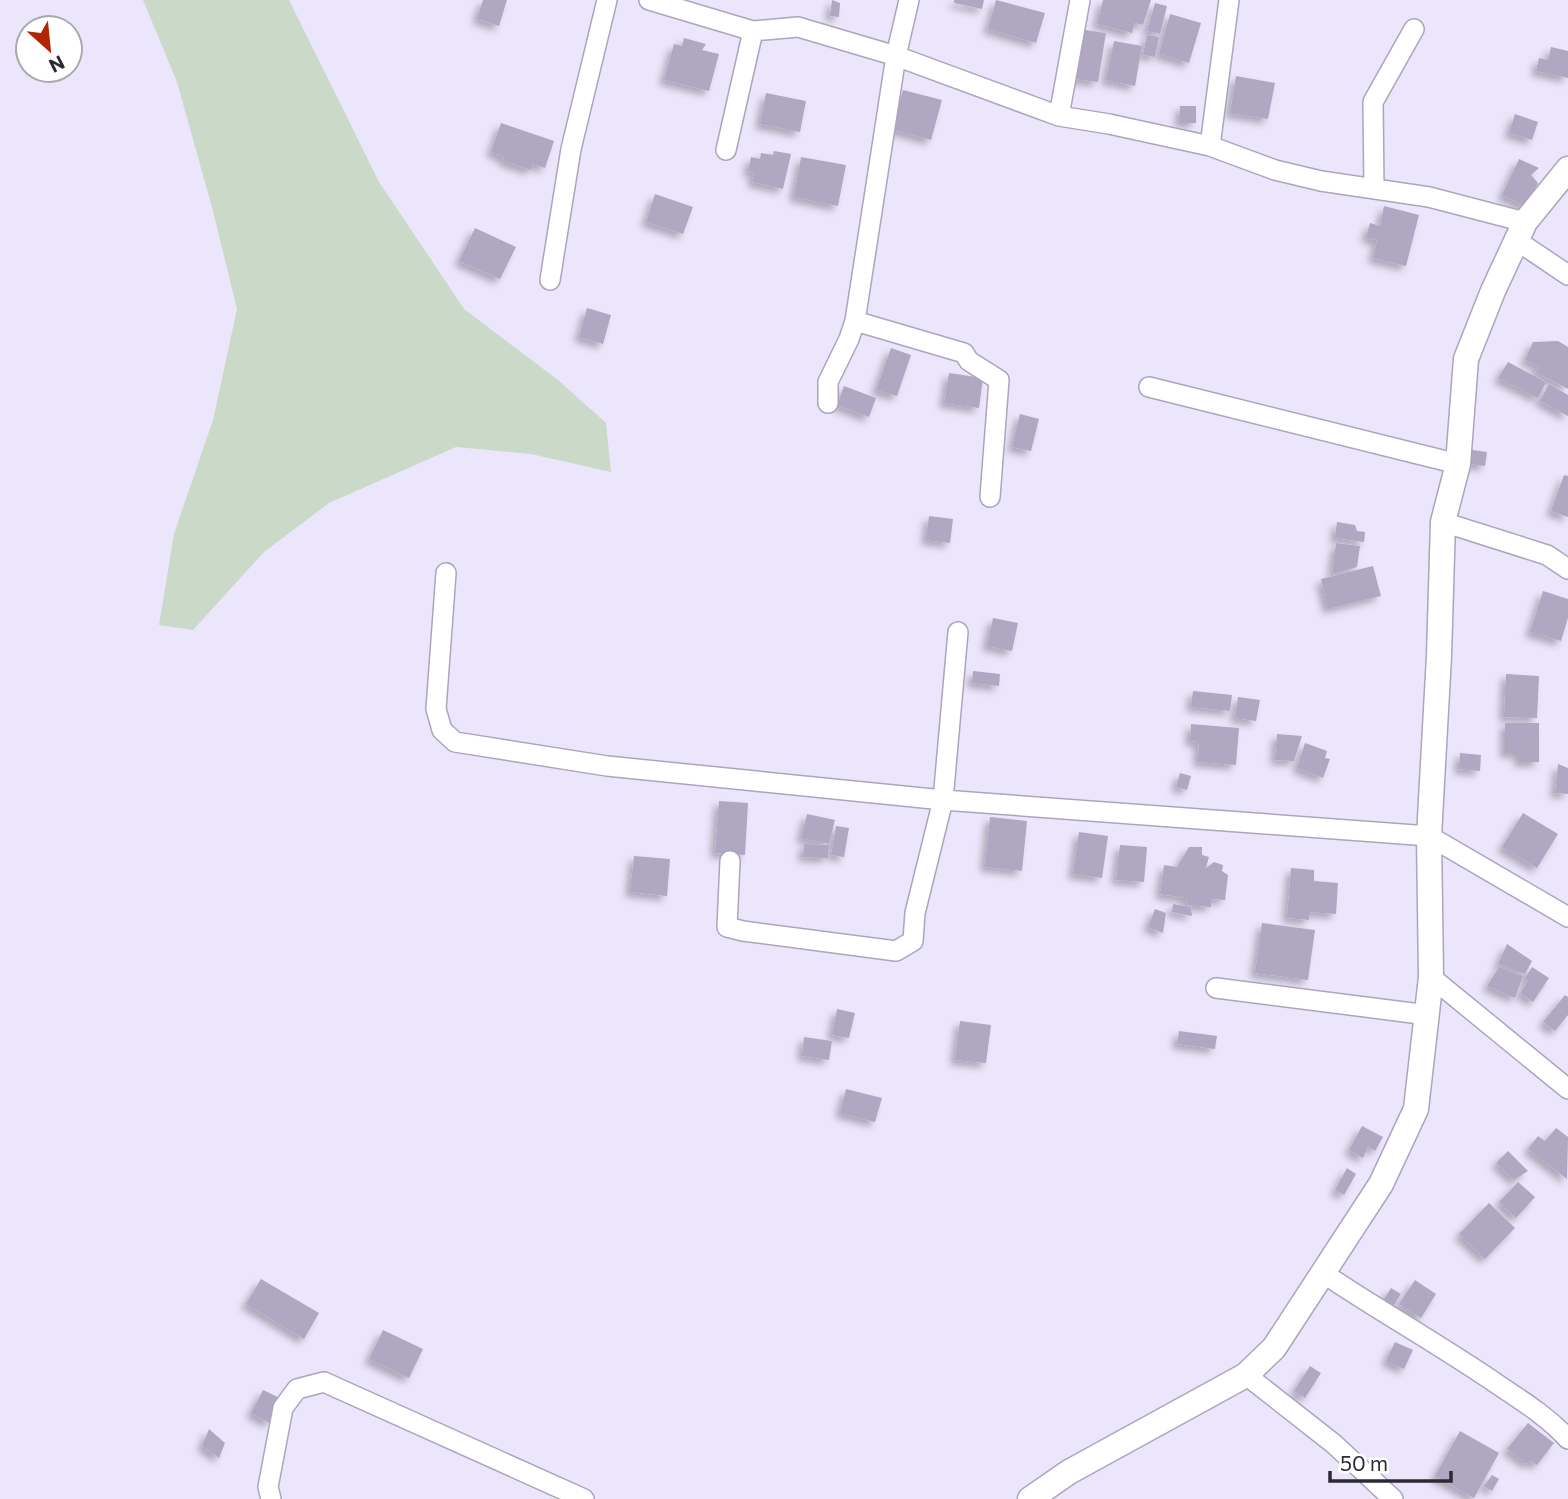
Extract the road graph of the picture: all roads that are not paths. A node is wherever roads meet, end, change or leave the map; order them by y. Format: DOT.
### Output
graph roads {
  1 [pos="607,0"];
  2 [pos="649,0"];
  3 [pos="909,0"];
  4 [pos="1080,0"];
  5 [pos="1229,0"];
  6 [pos="1414,29"];
  7 [pos="753,30"];
  8 [pos="895,57"];
  9 [pos="1059,116"];
  10 [pos="1210,146"];
  11 [pos="726,150"];
  12 [pos="1568,169"];
  13 [pos="1374,189"];
  14 [pos="1520,231"];
  15 [pos="1568,275"];
  16 [pos="550,280"];
  17 [pos="855,321"];
  18 [pos="1149,387"];
  19 [pos="828,403"];
  20 [pos="1458,464"];
  21 [pos="990,498"];
  22 [pos="1443,522"];
  23 [pos="1568,569"];
  24 [pos="446,573"];
  25 [pos="958,632"];
  26 [pos="943,800"];
  27 [pos="1429,836"];
  28 [pos="730,861"];
  29 [pos="1568,916"];
  30 [pos="1431,977"];
  31 [pos="1216,988"];
  32 [pos="1428,1015"];
  33 [pos="1568,1089"];
  34 [pos="1323,1273"];
  35 [pos="1246,1375"];
  36 [pos="1568,1439"];
  37 [pos="271,1499"];
  38 [pos="584,1499"];
  39 [pos="1030,1499"];
  40 [pos="1393,1499"];
  1 -- 16 [label="street"];
  2 -- 7 [label="street"];
  3 -- 8 [label="street"];
  4 -- 9 [label="street"];
  5 -- 10 [label="street"];
  6 -- 13 [label="street"];
  7 -- 8 [label="street"];
  7 -- 11 [label="street"];
  8 -- 9 [label="street"];
  8 -- 17 [label="street"];
  9 -- 10 [label="street"];
  10 -- 13 [label="street"];
  12 -- 14 [label="street"];
  13 -- 14 [label="street"];
  14 -- 15 [label="street"];
  14 -- 20 [label="street"];
  17 -- 19 [label="street"];
  17 -- 21 [label="street"];
  18 -- 20 [label="street"];
  20 -- 22 [label="street"];
  22 -- 23 [label="street"];
  22 -- 27 [label="street"];
  24 -- 26 [label="street"];
  25 -- 26 [label="street"];
  26 -- 27 [label="street"];
  26 -- 28 [label="street"];
  27 -- 29 [label="street"];
  27 -- 30 [label="street"];
  30 -- 32 [label="street"];
  30 -- 33 [label="street"];
  31 -- 32 [label="street"];
  32 -- 34 [label="street"];
  34 -- 35 [label="street"];
  34 -- 36 [label="street"];
  35 -- 39 [label="street"];
  35 -- 40 [label="street"];
  37 -- 38 [label="street"];
}
